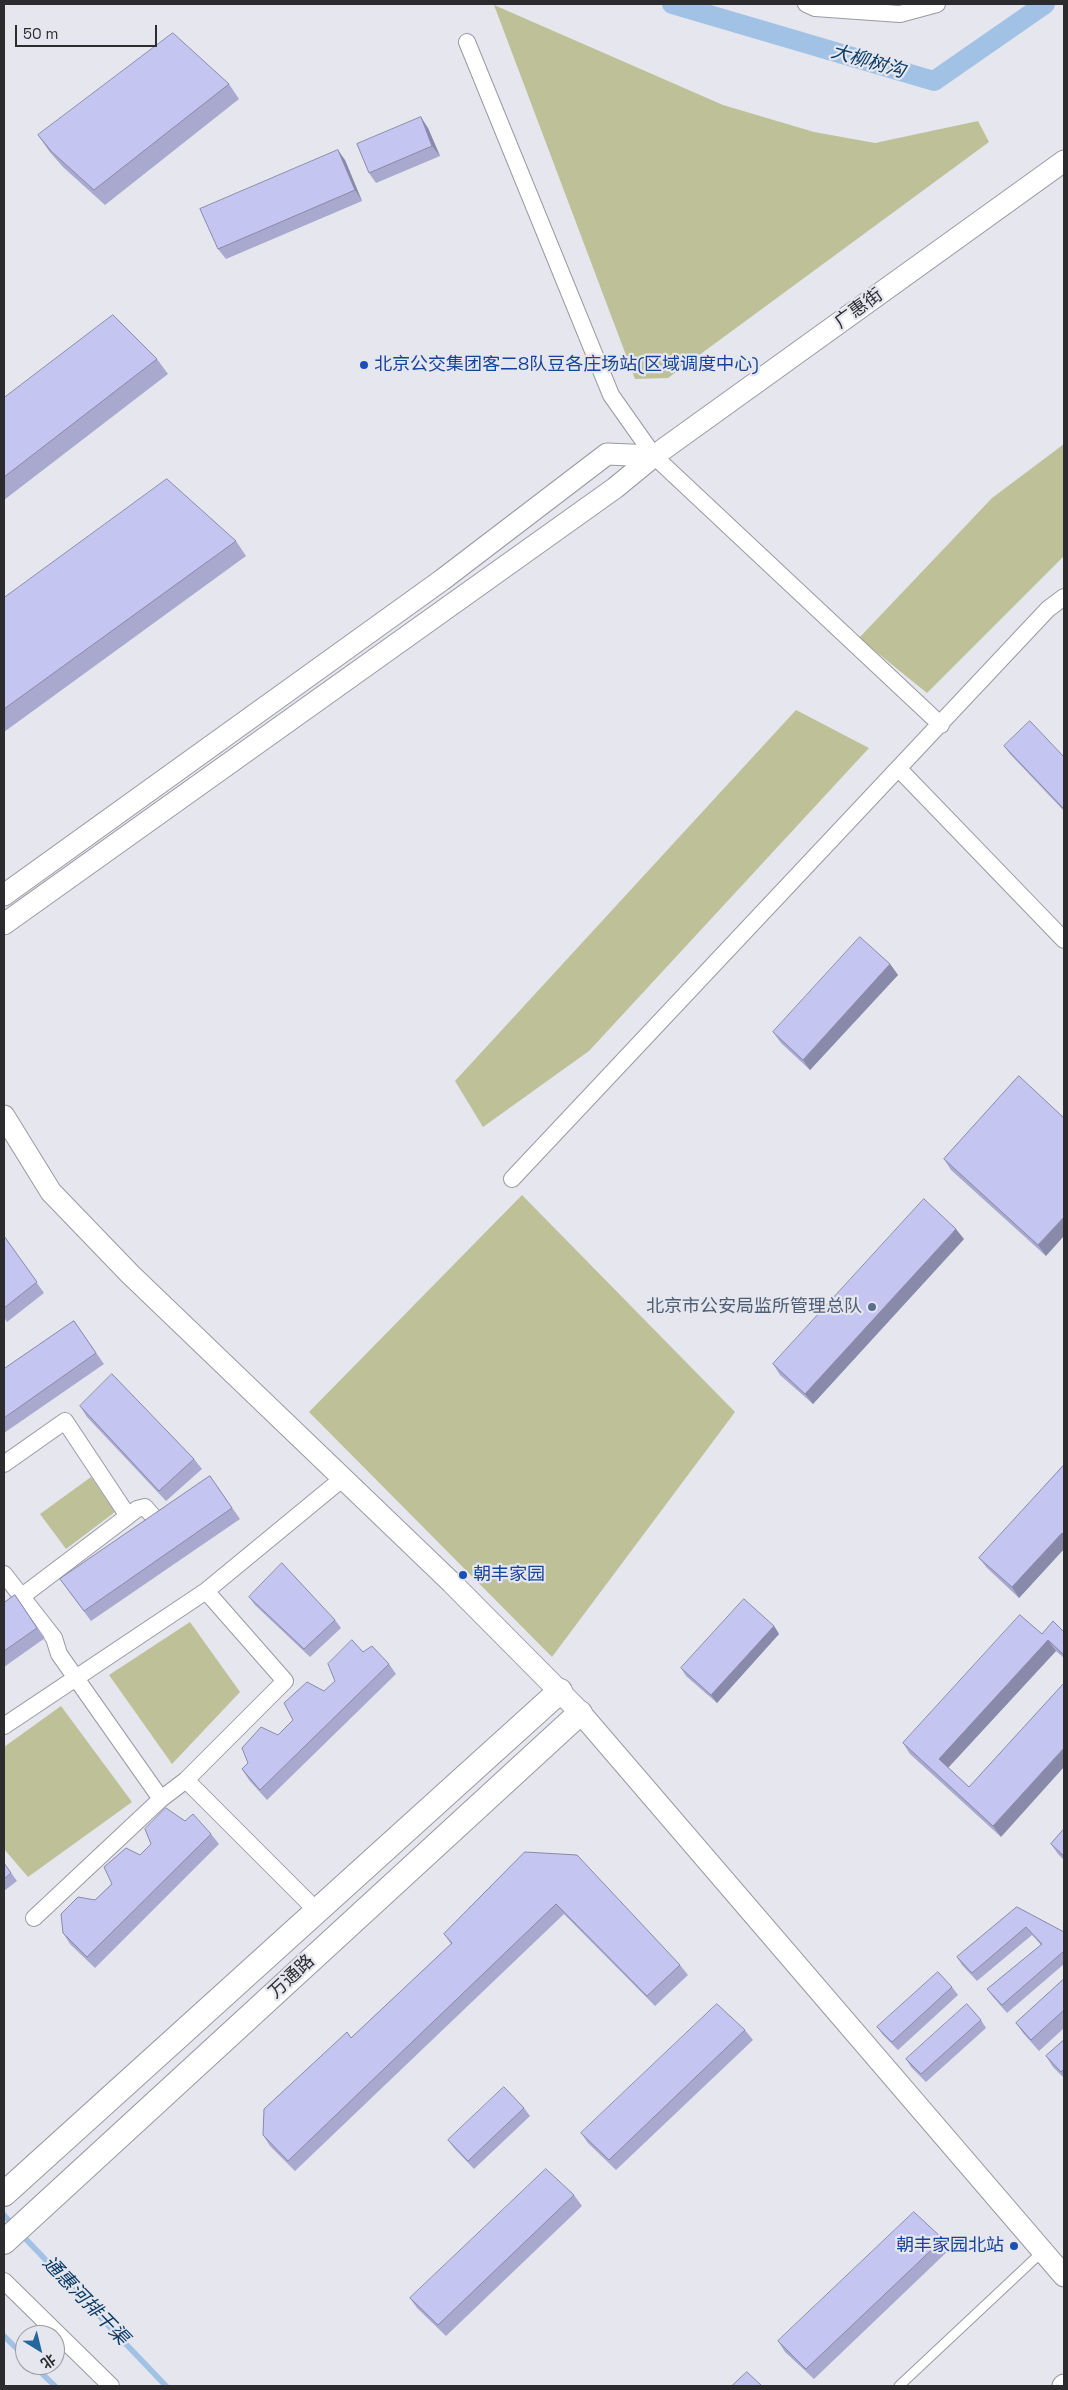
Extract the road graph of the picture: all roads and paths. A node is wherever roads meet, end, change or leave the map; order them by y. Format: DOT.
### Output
graph roads {
  1 [pos="806,4"];
  2 [pos="937,4"];
  3 [pos="466,42"];
  4 [pos="1064,162"];
  5 [pos="654,456"];
  6 [pos="1064,597"];
  7 [pos="941,725"];
  8 [pos="899,769"];
  9 [pos="4,895"];
  10 [pos="4,924"];
  11 [pos="1064,940"];
  12 [pos="4,1116"];
  13 [pos="512,1180"];
  14 [pos="4,1464"];
  15 [pos="342,1478"];
  16 [pos="128,1516"];
  17 [pos="157,1520"];
  18 [pos="4,1574"];
  19 [pos="206,1591"];
  20 [pos="21,1597"];
  21 [pos="76,1677"];
  22 [pos="560,1691"];
  23 [pos="580,1713"];
  24 [pos="4,1726"];
  25 [pos="186,1780"];
  26 [pos="162,1799"];
  27 [pos="318,1912"];
  28 [pos="34,1918"];
  29 [pos="4,2194"];
  30 [pos="13,2233"];
  31 [pos="1043,2251"];
  32 [pos="1064,2276"];
  33 [pos="4,2281"];
  34 [pos="111,2386"];
  35 [pos="900,2386"];
  1 -- 2 [label="street"];
  3 -- 5 [label="street"];
  4 -- 5 [label="street, 广惠街"];
  5 -- 7 [label="street"];
  5 -- 9 [label="street"];
  5 -- 10 [label="street, 广惠街"];
  6 -- 7 [label="street"];
  7 -- 8 [label="street"];
  8 -- 11 [label="street"];
  8 -- 13 [label="street"];
  12 -- 15 [label="street"];
  14 -- 16 [label="street"];
  15 -- 19 [label="street"];
  15 -- 22 [label="street"];
  16 -- 17 [label="street"];
  16 -- 20 [label="street"];
  18 -- 20 [label="street"];
  19 -- 21 [label="street"];
  19 -- 25 [label="street"];
  20 -- 21 [label="street"];
  21 -- 24 [label="street"];
  21 -- 26 [label="street"];
  22 -- 23 [label="street"];
  22 -- 27 [label="main road, 万通路"];
  23 -- 30 [label="main road, 万通路"];
  23 -- 31 [label="street"];
  25 -- 26 [label="street"];
  25 -- 27 [label="street"];
  26 -- 28 [label="street"];
  27 -- 29 [label="main road, 万通路"];
  31 -- 32 [label="street"];
  31 -- 35 [label="lane"];
  33 -- 34 [label="street"];
}
